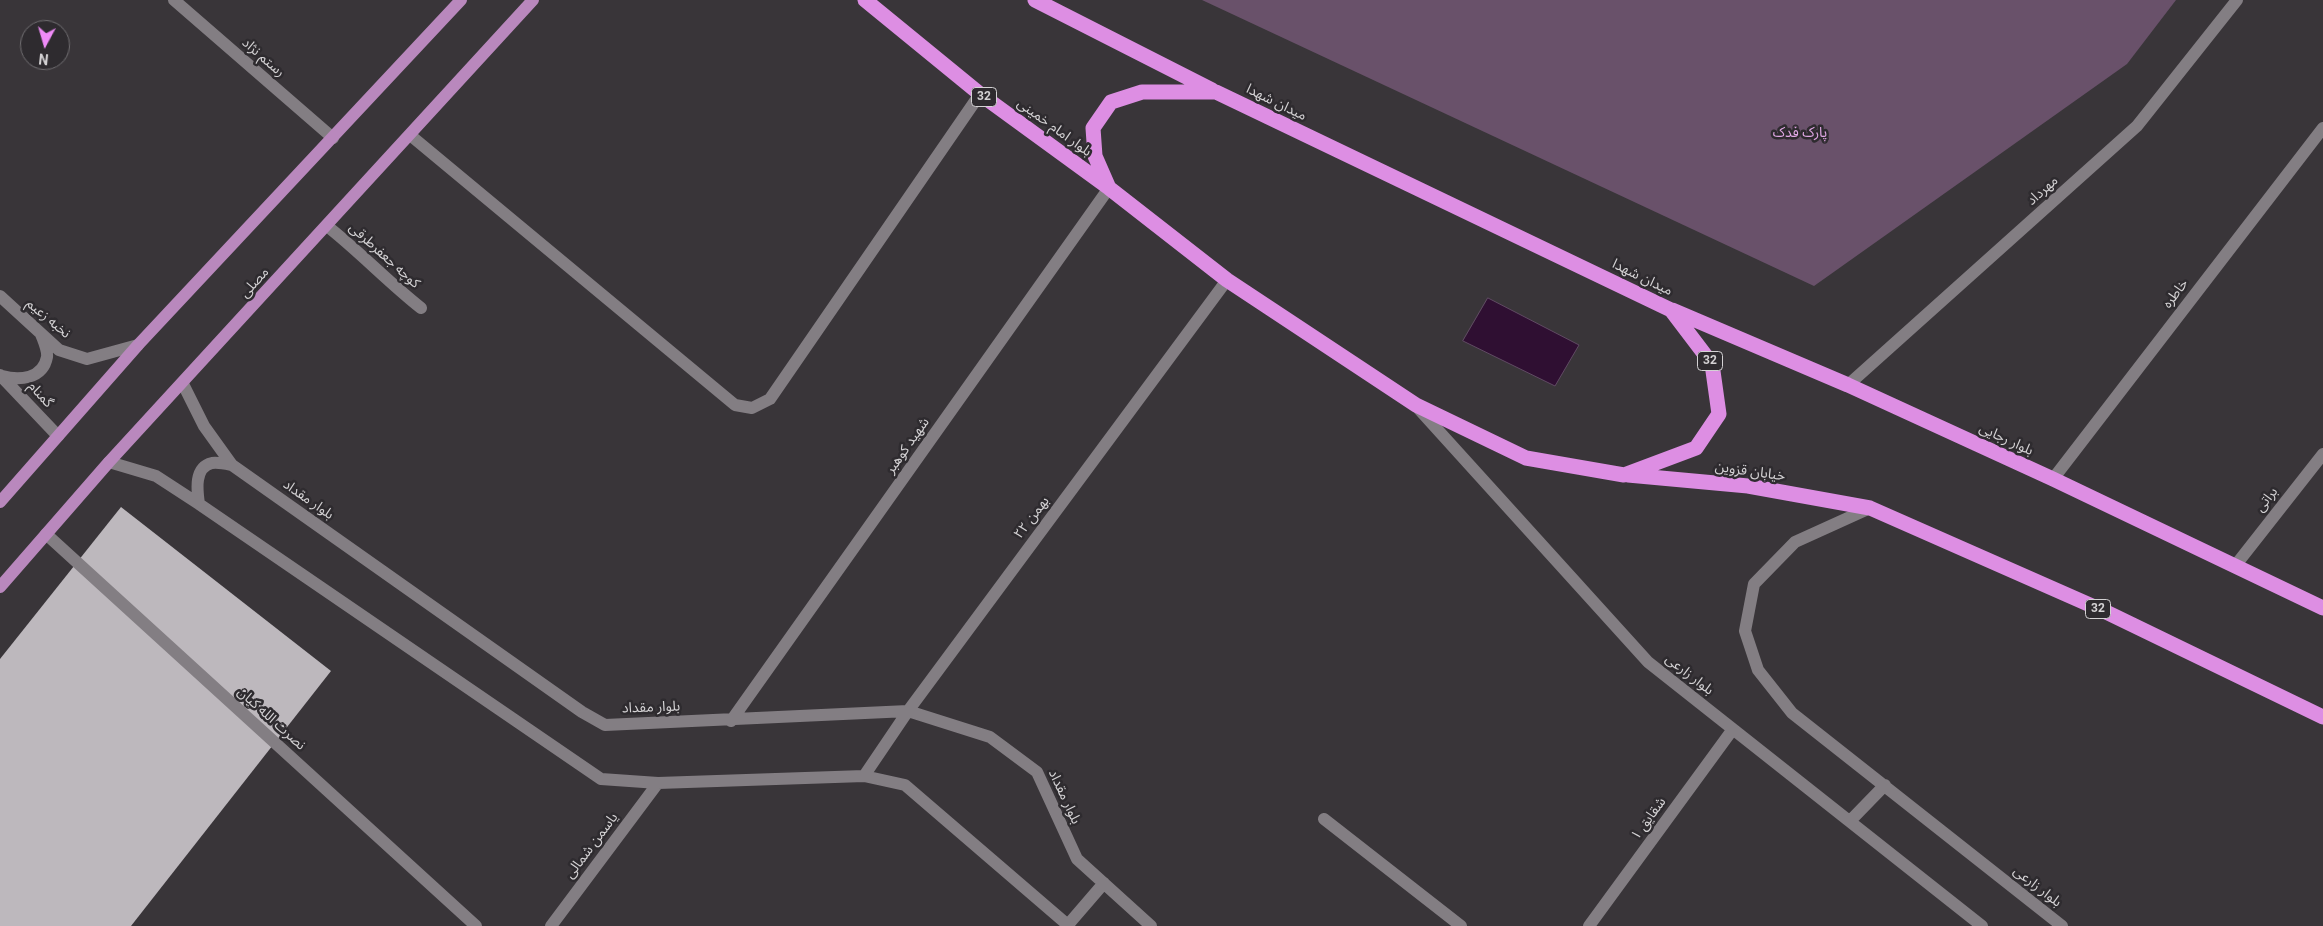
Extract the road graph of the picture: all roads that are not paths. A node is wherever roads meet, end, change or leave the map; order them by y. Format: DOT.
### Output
graph roads {
  1 [pos="174,0"];
  2 [pos="462,0"];
  3 [pos="533,0"];
  4 [pos="864,0"];
  5 [pos="1035,0"];
  6 [pos="2237,0"];
  7 [pos="1216,92"];
  8 [pos="980,94"];
  9 [pos="2323,128"];
  10 [pos="410,135"];
  11 [pos="333,138"];
  12 [pos="1109,188"];
  13 [pos="327,226"];
  14 [pos="1227,280"];
  15 [pos="0,296"];
  16 [pos="421,308"];
  17 [pos="1671,310"];
  18 [pos="41,334"];
  19 [pos="138,345"];
  20 [pos="1,376"];
  21 [pos="183,384"];
  22 [pos="1848,385"];
  23 [pos="1416,405"];
  24 [pos="58,436"];
  25 [pos="2323,454"];
  26 [pos="110,462"];
  27 [pos="232,465"];
  28 [pos="1624,475"];
  29 [pos="2053,479"];
  30 [pos="0,502"];
  31 [pos="199,504"];
  32 [pos="1870,508"];
  33 [pos="46,534"];
  34 [pos="2235,566"];
  35 [pos="0,587"];
  36 [pos="2323,608"];
  37 [pos="908,711"];
  38 [pos="2323,718"];
  39 [pos="731,721"];
  40 [pos="1733,729"];
  41 [pos="864,776"];
  42 [pos="658,783"];
  43 [pos="1885,786"];
  44 [pos="1324,819"];
  45 [pos="1850,821"];
  46 [pos="1104,883"];
  47 [pos="1979,925"];
  48 [pos="476,926"];
  49 [pos="551,926"];
  50 [pos="1068,926"];
  51 [pos="1151,926"];
  52 [pos="1461,926"];
  53 [pos="1589,926"];
  54 [pos="2062,926"];
  1 -- 11 [label="street, رستم نژاد"];
  2 -- 11 [label="main road"];
  3 -- 10 [label="main road, مصلی"];
  4 -- 8 [label="highway, بلوار امام خمینی / 32"];
  5 -- 7 [label="highway, 32"];
  6 -- 22 [label="street, مهرداد"];
  7 -- 12 [label="highway, میدان شهدا / 32"];
  7 -- 17 [label="highway, میدان شهدا / 32"];
  8 -- 10 [label="street"];
  8 -- 12 [label="highway, بلوار امام خمینی / 32"];
  9 -- 29 [label="street, خاطره"];
  10 -- 13 [label="main road, مصلی"];
  11 -- 19 [label="main road"];
  12 -- 14 [label="highway, میدان شهدا / 32"];
  12 -- 39 [label="street, شهید کوهبر"];
  13 -- 16 [label="street, کوچه جعفرطرقی"];
  13 -- 21 [label="main road, مصلی"];
  14 -- 23 [label="highway, میدان شهدا / 32"];
  14 -- 37 [label="street, ۲۲ بهمن"];
  15 -- 18 [label="street, نخبه زعیم"];
  17 -- 22 [label="highway, بلوار رجایی / 32"];
  17 -- 28 [label="highway, میدان شهدا / 32"];
  18 -- 19 [label="street, نخبه زعیم"];
  18 -- 20 [label="street"];
  19 -- 24 [label="main road"];
  20 -- 24 [label="street, گمنام"];
  21 -- 26 [label="main road, مصلی"];
  21 -- 27 [label="street, بلوار مقداد"];
  22 -- 29 [label="highway, بلوار رجایی / 32"];
  23 -- 28 [label="highway, میدان شهدا / 32"];
  23 -- 40 [label="street, بلوار زارعی"];
  24 -- 30 [label="main road"];
  25 -- 34 [label="street, براتی"];
  26 -- 31 [label="street"];
  26 -- 33 [label="main road, مصلی"];
  27 -- 31 [label="street"];
  27 -- 39 [label="street, بلوار مقداد"];
  28 -- 32 [label="highway, خیابان قزوین / 32"];
  29 -- 34 [label="highway, بلوار رجایی / 32"];
  31 -- 42 [label="street"];
  32 -- 38 [label="highway, 32"];
  32 -- 43 [label="street, بلوار زارعی"];
  33 -- 35 [label="main road, مصلی"];
  33 -- 48 [label="street, نصرت الله کیان"];
  34 -- 36 [label="highway, بلوار رجایی / 32"];
  37 -- 39 [label="street, بلوار مقداد"];
  37 -- 41 [label="street, ۲۲ بهمن"];
  37 -- 46 [label="street, بلوار مقداد"];
  40 -- 45 [label="street, بلوار زارعی"];
  40 -- 53 [label="street, شقایق ۱"];
  41 -- 42 [label="street"];
  41 -- 50 [label="street"];
  42 -- 49 [label="street, یاسمن شمالی"];
  43 -- 45 [label="street"];
  43 -- 54 [label="street, بلوار زارعی"];
  44 -- 52 [label="street"];
  45 -- 47 [label="street, بلوار زارعی"];
  46 -- 50 [label="street"];
  46 -- 51 [label="street, بلوار مقداد"];
}
